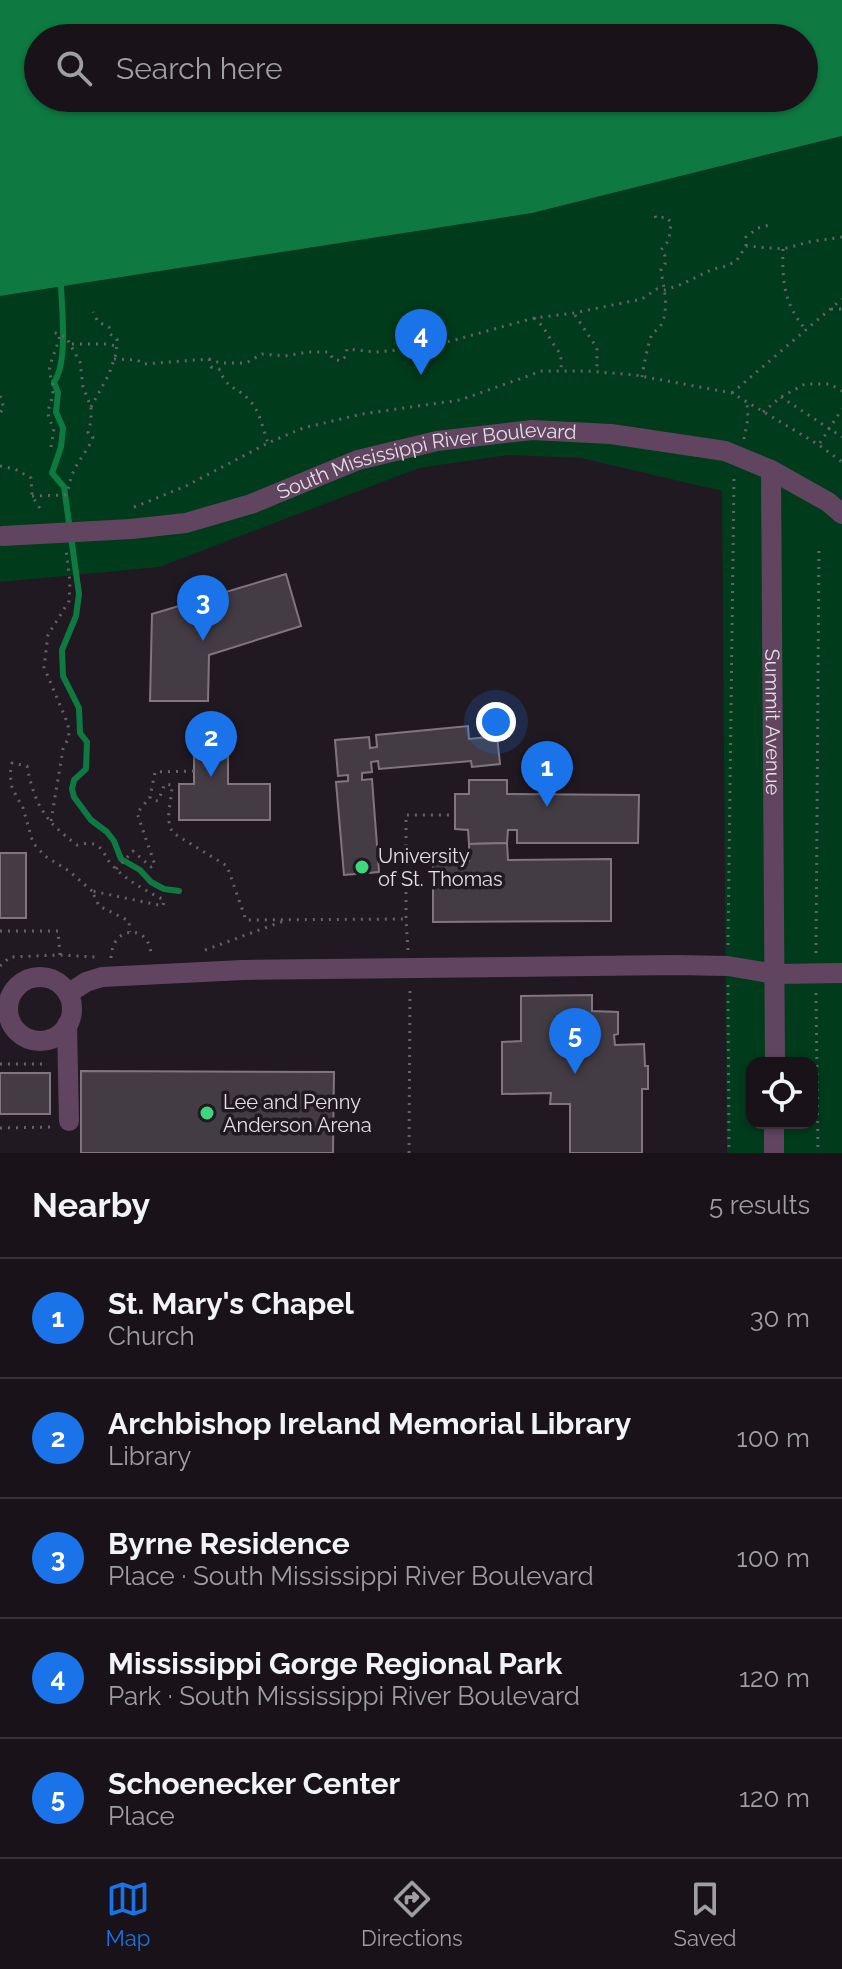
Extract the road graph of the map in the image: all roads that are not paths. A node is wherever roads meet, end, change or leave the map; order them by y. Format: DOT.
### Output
graph roads {
  1 [pos="771,470"];
  2 [pos="842,514"];
  3 [pos="2,536"];
  4 [pos="842,973"];
  5 [pos="775,974"];
  6 [pos="68,994"];
  7 [pos="67,1025"];
  8 [pos="775,1057"];
  9 [pos="64,1124"];
  10 [pos="774,1129"];
  11 [pos="774,1153"];
  1 -- 2 [label="street, South Mississippi River Boulevard"];
  1 -- 3 [label="street, South Mississippi River Boulevard, bridge"];
  1 -- 5 [label="street, Summit Avenue"];
  4 -- 5 [label="street"];
  5 -- 6 [label="street"];
  5 -- 8 [label="street, Summit Avenue"];
  6 -- 7 [label="street"];
  6 -- 7 [label="street"];
  7 -- 9 [label="street"];
  10 -- 11 [label="street"];
}
